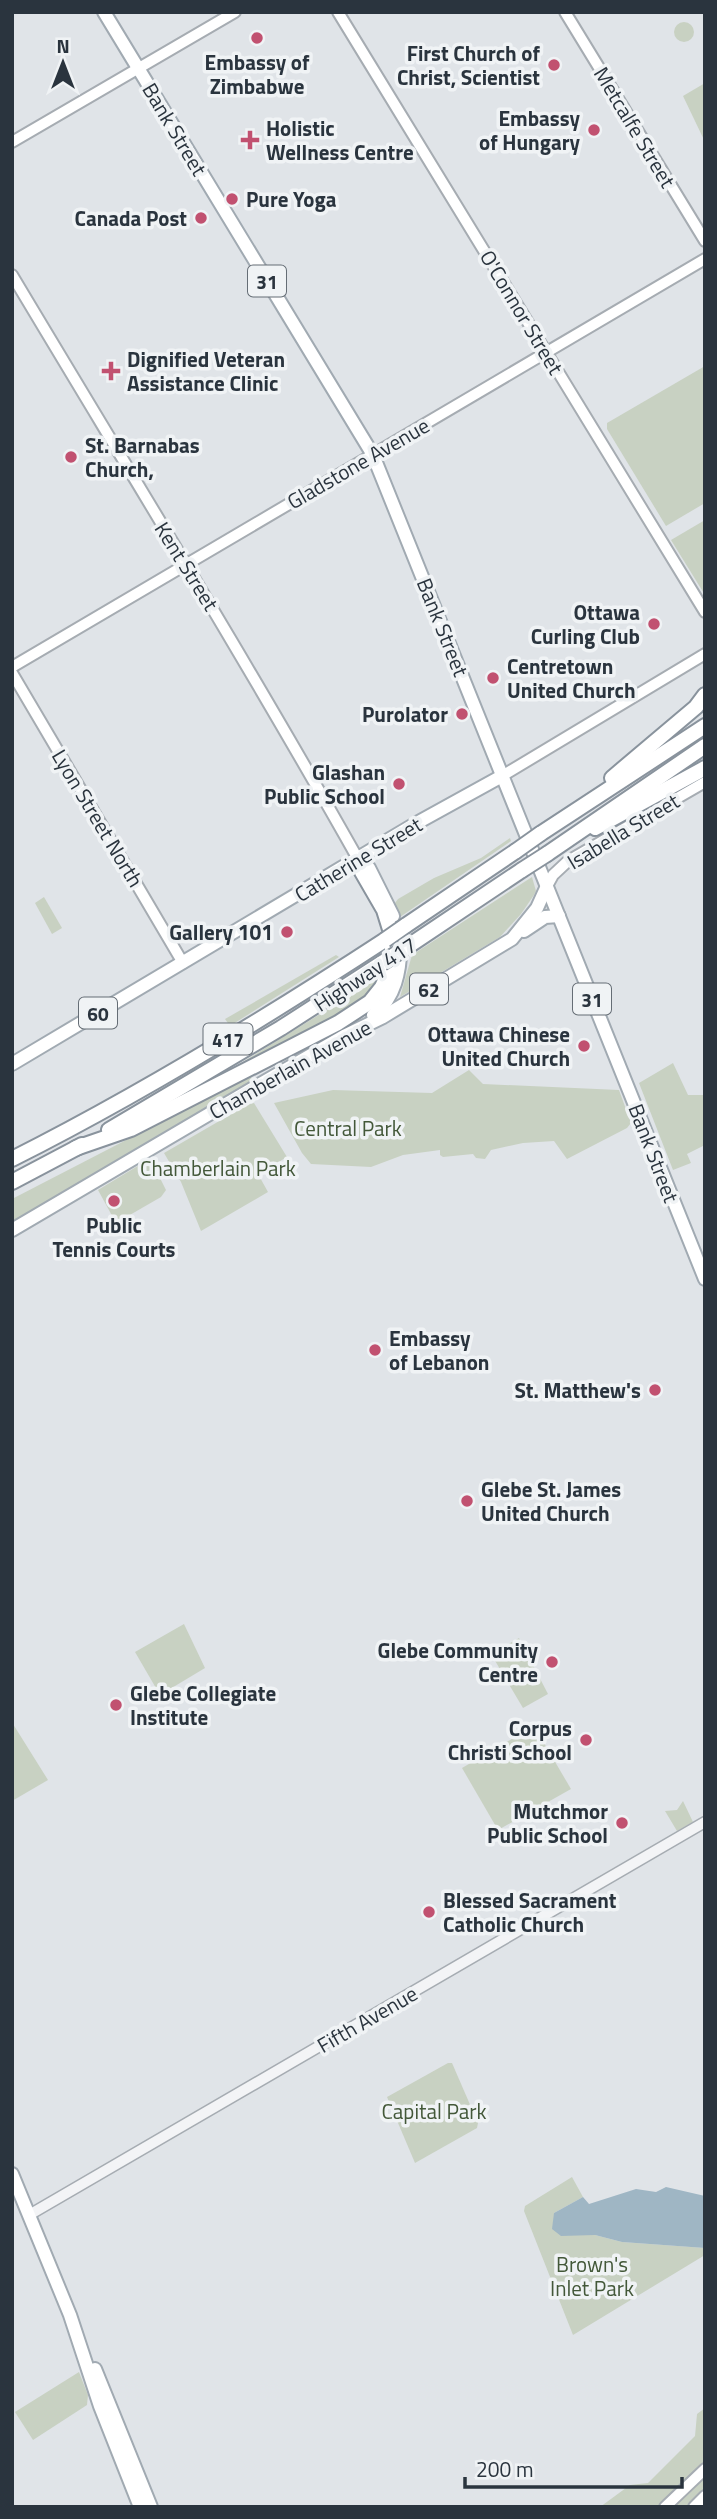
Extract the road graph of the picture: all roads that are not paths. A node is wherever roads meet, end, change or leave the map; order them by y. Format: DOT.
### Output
graph roads {
  1 [pos="104,12"];
  2 [pos="235,12"];
  3 [pos="338,12"];
  4 [pos="565,12"];
  5 [pos="139,69"];
  6 [pos="12,142"];
  7 [pos="705,241"];
  8 [pos="705,259"];
  9 [pos="12,275"];
  10 [pos="546,352"];
  11 [pos="373,455"];
  12 [pos="186,564"];
  13 [pos="705,612"];
  14 [pos="705,654"];
  15 [pos="12,667"];
  16 [pos="12,673"];
  17 [pos="705,695"];
  18 [pos="705,726"];
  19 [pos="705,746"];
  20 [pos="705,768"];
  21 [pos="502,776"];
  22 [pos="705,782"];
  23 [pos="568,815"];
  24 [pos="568,839"];
  25 [pos="358,859"];
  26 [pos="547,886"];
  27 [pos="559,916"];
  28 [pos="512,939"];
  29 [pos="183,962"];
  30 [pos="344,1036"];
  31 [pos="12,1064"];
  32 [pos="76,1148"];
  33 [pos="12,1159"];
  34 [pos="12,1182"];
  35 [pos="12,1230"];
  36 [pos="705,1279"];
  37 [pos="705,1822"];
  38 [pos="12,2174"];
  39 [pos="29,2215"];
  40 [pos="80,2341"];
  41 [pos="705,2469"];
  42 [pos="705,2497"];
  43 [pos="140,2507"];
  44 [pos="151,2507"];
  45 [pos="665,2507"];
  46 [pos="694,2507"];
  1 -- 5 [label="main road, Bank Street / 31"];
  2 -- 5 [label="main road"];
  3 -- 10 [label="main road, O'Connor Street"];
  4 -- 7 [label="main road, Metcalfe Street"];
  5 -- 6 [label="main road"];
  5 -- 11 [label="main road, Bank Street / 31"];
  8 -- 10 [label="main road, Gladstone Avenue"];
  9 -- 12 [label="main road, Kent Street"];
  10 -- 11 [label="main road, Gladstone Avenue"];
  10 -- 13 [label="main road, O'Connor Street"];
  11 -- 12 [label="main road, Gladstone Avenue"];
  11 -- 21 [label="main road, Bank Street / 31"];
  12 -- 15 [label="main road, Gladstone Avenue"];
  12 -- 25 [label="main road, Kent Street"];
  14 -- 21 [label="main road, Catherine Street / 60"];
  16 -- 29 [label="main road, Lyon Street North"];
  17 -- 23 [label="highway"];
  18 -- 23 [label="highway, 417"];
  19 -- 24 [label="highway, Highway 417 / 417"];
  20 -- 24 [label="highway"];
  21 -- 25 [label="main road, Catherine Street / 60"];
  21 -- 26 [label="main road, Bank Street / 31"];
  22 -- 26 [label="main road, Isabella Street / 62"];
  23 -- 33 [label="highway, 417, bridge"];
  24 -- 32 [label="highway, Highway 417 / 417, bridge"];
  25 -- 29 [label="main road, Catherine Street / 60"];
  25 -- 30 [label="main road"];
  25 -- 32 [label="highway"];
  26 -- 27 [label="main road, Bank Street / 31"];
  26 -- 28 [label="main road, Chamberlain Avenue / 62"];
  27 -- 28 [label="main road"];
  27 -- 36 [label="main road, Bank Street / 31"];
  28 -- 30 [label="main road, Chamberlain Avenue / 62"];
  29 -- 31 [label="main road, Catherine Street / 60"];
  30 -- 35 [label="main road, Chamberlain Avenue / 62"];
  32 -- 34 [label="highway, Highway 417 / 417"];
  37 -- 39 [label="street, Fifth Avenue"];
  38 -- 39 [label="main road"];
  39 -- 40 [label="main road"];
  40 -- 43 [label="main road"];
  40 -- 44 [label="main road"];
  41 -- 45 [label="main road"];
  42 -- 46 [label="main road"];
}
